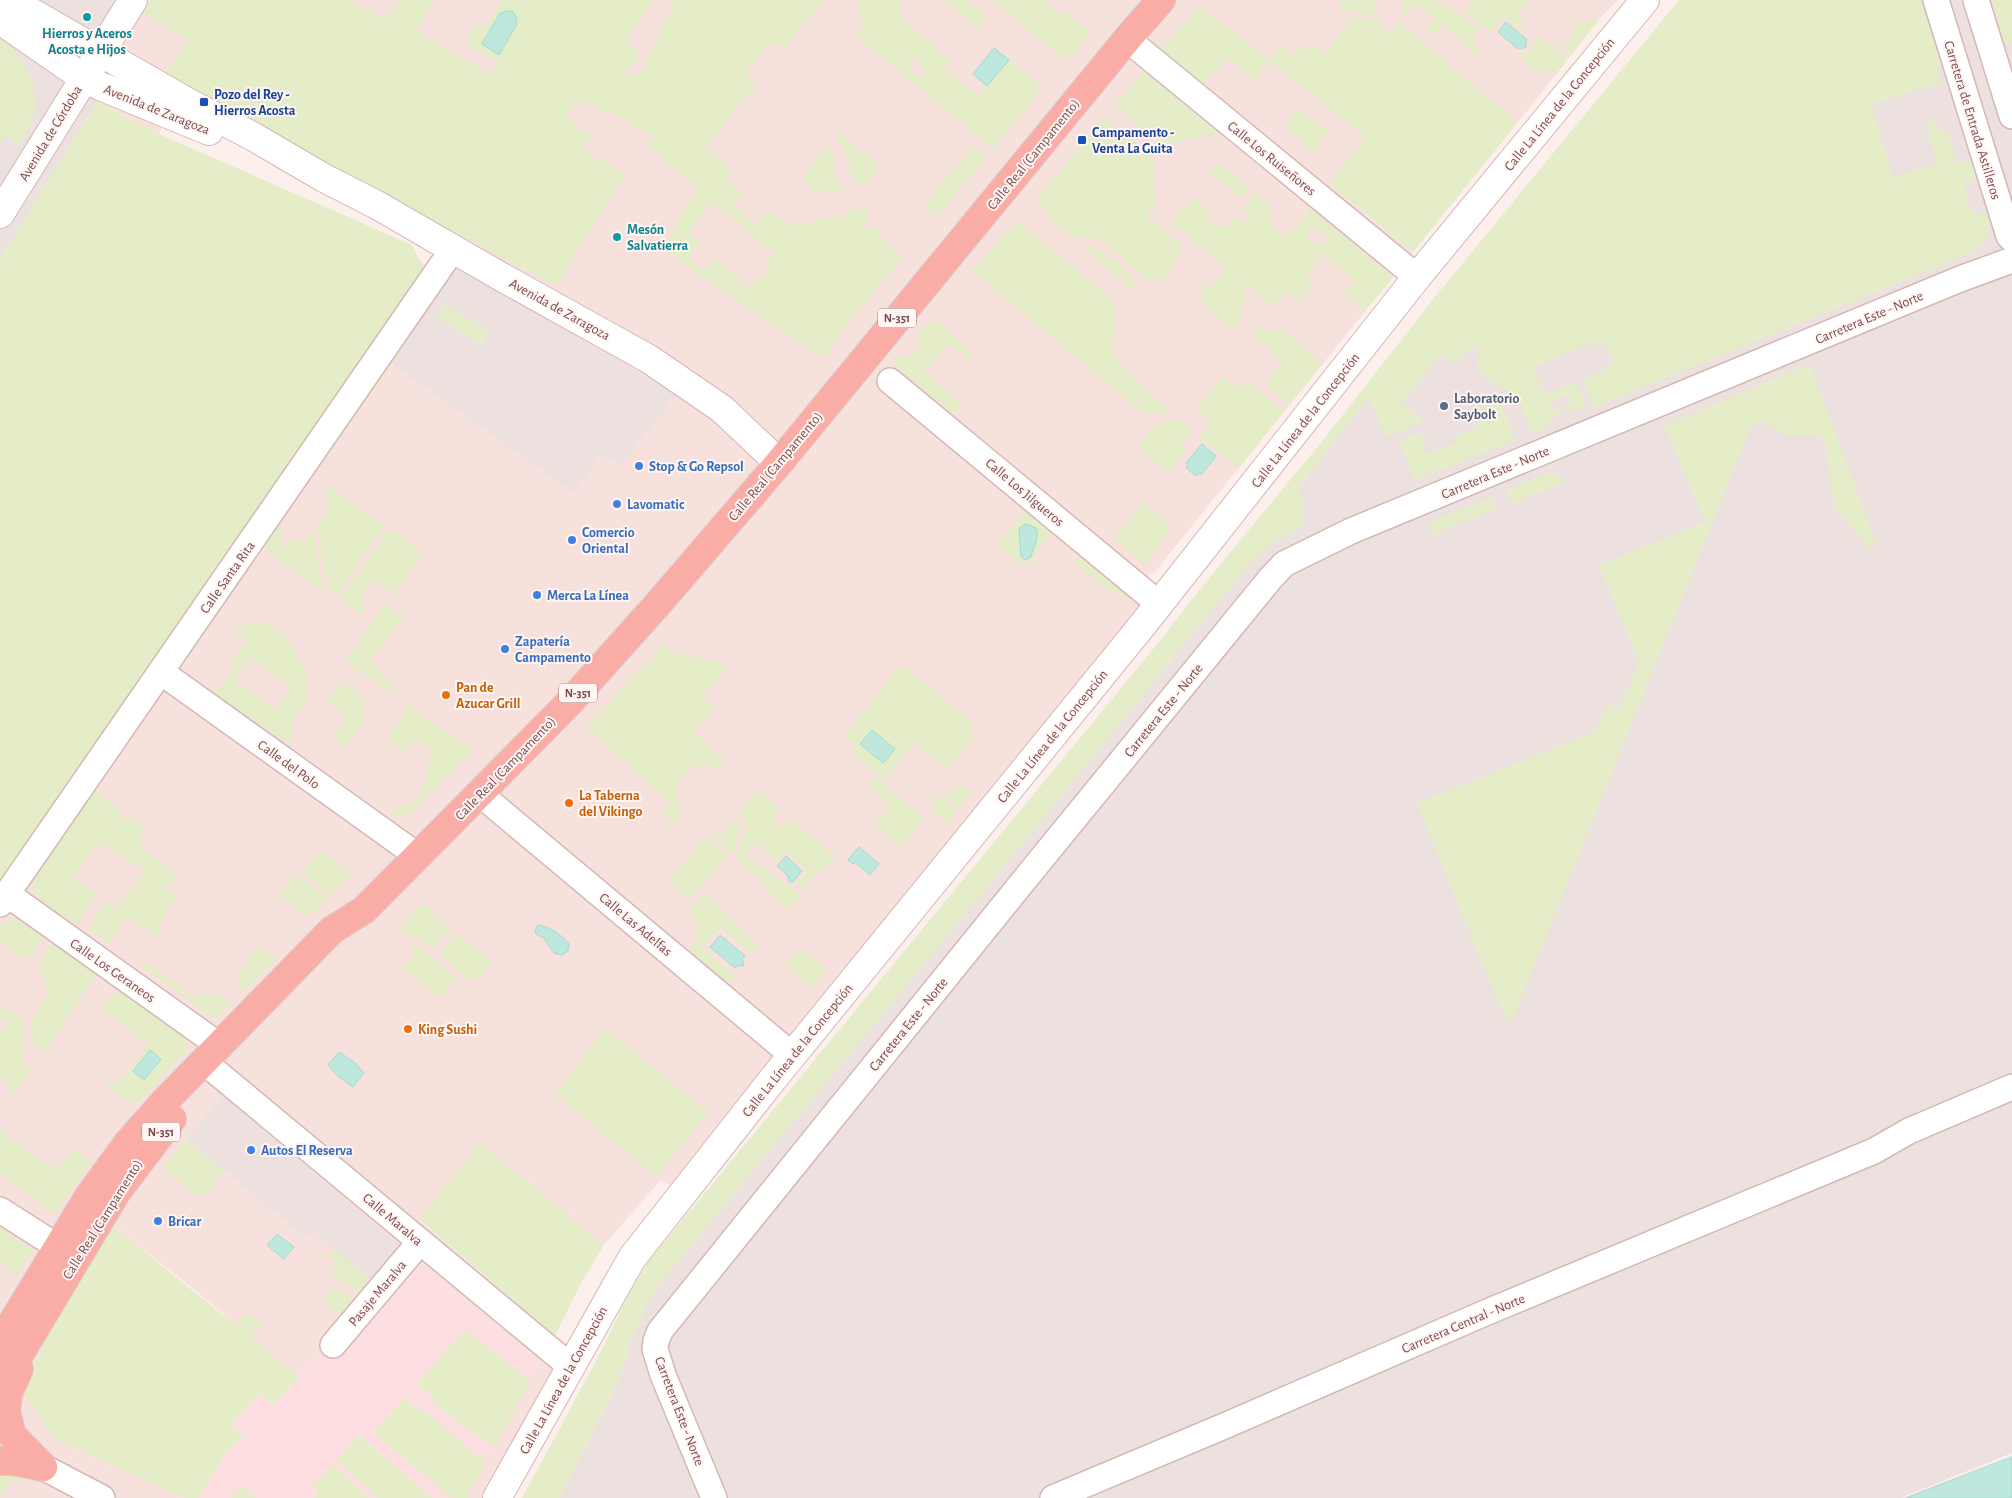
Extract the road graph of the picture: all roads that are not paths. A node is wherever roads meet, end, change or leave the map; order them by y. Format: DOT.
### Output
graph roads {
  1 [pos="10,0"];
  2 [pos="133,0"];
  3 [pos="1161,0"];
  4 [pos="1645,0"];
  5 [pos="1936,0"];
  6 [pos="1976,0"];
  7 [pos="0,8"];
  8 [pos="0,20"];
  9 [pos="1127,39"];
  10 [pos="92,64"];
  11 [pos="2012,116"];
  12 [pos="324,178"];
  13 [pos="0,214"];
  14 [pos="2012,239"];
  15 [pos="453,249"];
  16 [pos="2012,260"];
  17 [pos="1418,277"];
  18 [pos="890,381"];
  19 [pos="779,463"];
  20 [pos="1159,604"];
  21 [pos="161,672"];
  22 [pos="480,794"];
  23 [pos="418,856"];
  24 [pos="3,899"];
  25 [pos="792,1055"];
  26 [pos="218,1058"];
  27 [pos="2012,1087"];
  28 [pos="2012,1099"];
  29 [pos="1874,1151"];
  30 [pos="0,1210"];
  31 [pos="420,1242"];
  32 [pos="58,1247"];
  33 [pos="38,1324"];
  34 [pos="0,1344"];
  35 [pos="333,1344"];
  36 [pos="0,1366"];
  37 [pos="570,1366"];
  38 [pos="0,1387"];
  39 [pos="0,1436"];
  40 [pos="0,1450"];
  41 [pos="0,1461"];
  42 [pos="34,1463"];
  43 [pos="102,1498"];
  44 [pos="497,1498"];
  45 [pos="714,1498"];
  46 [pos="1053,1498"];
  1 -- 10 [label="street, Avenida de Zaragoza"];
  2 -- 10 [label="street, Avenida de Córdoba"];
  3 -- 9 [label="highway, Calle Real (Campamento) / N-351"];
  4 -- 17 [label="street, Calle La Línea de la Concepción"];
  5 -- 14 [label="street, Carretera de Entrada Astilleros"];
  6 -- 11 [label="street"];
  7 -- 10 [label="street"];
  8 -- 10 [label="street, Avenida de Zaragoza"];
  9 -- 17 [label="street, Calle Los Ruiseñores"];
  9 -- 19 [label="highway, Calle Real (Campamento) / N-351"];
  10 -- 12 [label="street, Avenida de Zaragoza"];
  10 -- 12 [label="street, Avenida de Zaragoza"];
  10 -- 13 [label="street, Avenida de Córdoba"];
  12 -- 15 [label="street, Avenida de Zaragoza"];
  15 -- 19 [label="street, Avenida de Zaragoza"];
  15 -- 21 [label="street, Calle Santa Rita"];
  16 -- 45 [label="street, Carretera Este - Norte"];
  17 -- 20 [label="street, Calle La Línea de la Concepción"];
  18 -- 20 [label="street, Calle Los Jilgueros"];
  19 -- 22 [label="highway, Calle Real (Campamento) / N-351"];
  20 -- 25 [label="street, Calle La Línea de la Concepción"];
  21 -- 23 [label="street, Calle del Polo"];
  21 -- 24 [label="street, Calle Santa Rita"];
  22 -- 23 [label="highway, Calle Real (Campamento) / N-351"];
  22 -- 25 [label="street, Calle Las Adelfas"];
  23 -- 26 [label="highway, Calle Real (Campamento) / N-351"];
  24 -- 26 [label="street, Calle Los Geraneos"];
  25 -- 37 [label="street, Calle La Línea de la Concepción"];
  26 -- 31 [label="street, Calle Maralva"];
  26 -- 32 [label="highway, Calle Real (Campamento) / N-351"];
  26 -- 33 [label="highway, Calle Real (Campamento) / N-351"];
  27 -- 29 [label="street"];
  28 -- 29 [label="street"];
  29 -- 46 [label="street, Carretera Central - Norte"];
  30 -- 32 [label="street"];
  31 -- 35 [label="street, Pasaje Maralva"];
  31 -- 37 [label="street, Calle Maralva"];
  32 -- 34 [label="highway, Calle Real (Campamento) / N-351"];
  32 -- 36 [label="highway"];
  33 -- 38 [label="highway, Calle Real (Campamento) / N-351"];
  33 -- 42 [label="highway"];
  37 -- 44 [label="street, Calle La Línea de la Concepción"];
  39 -- 42 [label="highway"];
  40 -- 42 [label="highway"];
  41 -- 42 [label="highway"];
  42 -- 43 [label="street"];
}
